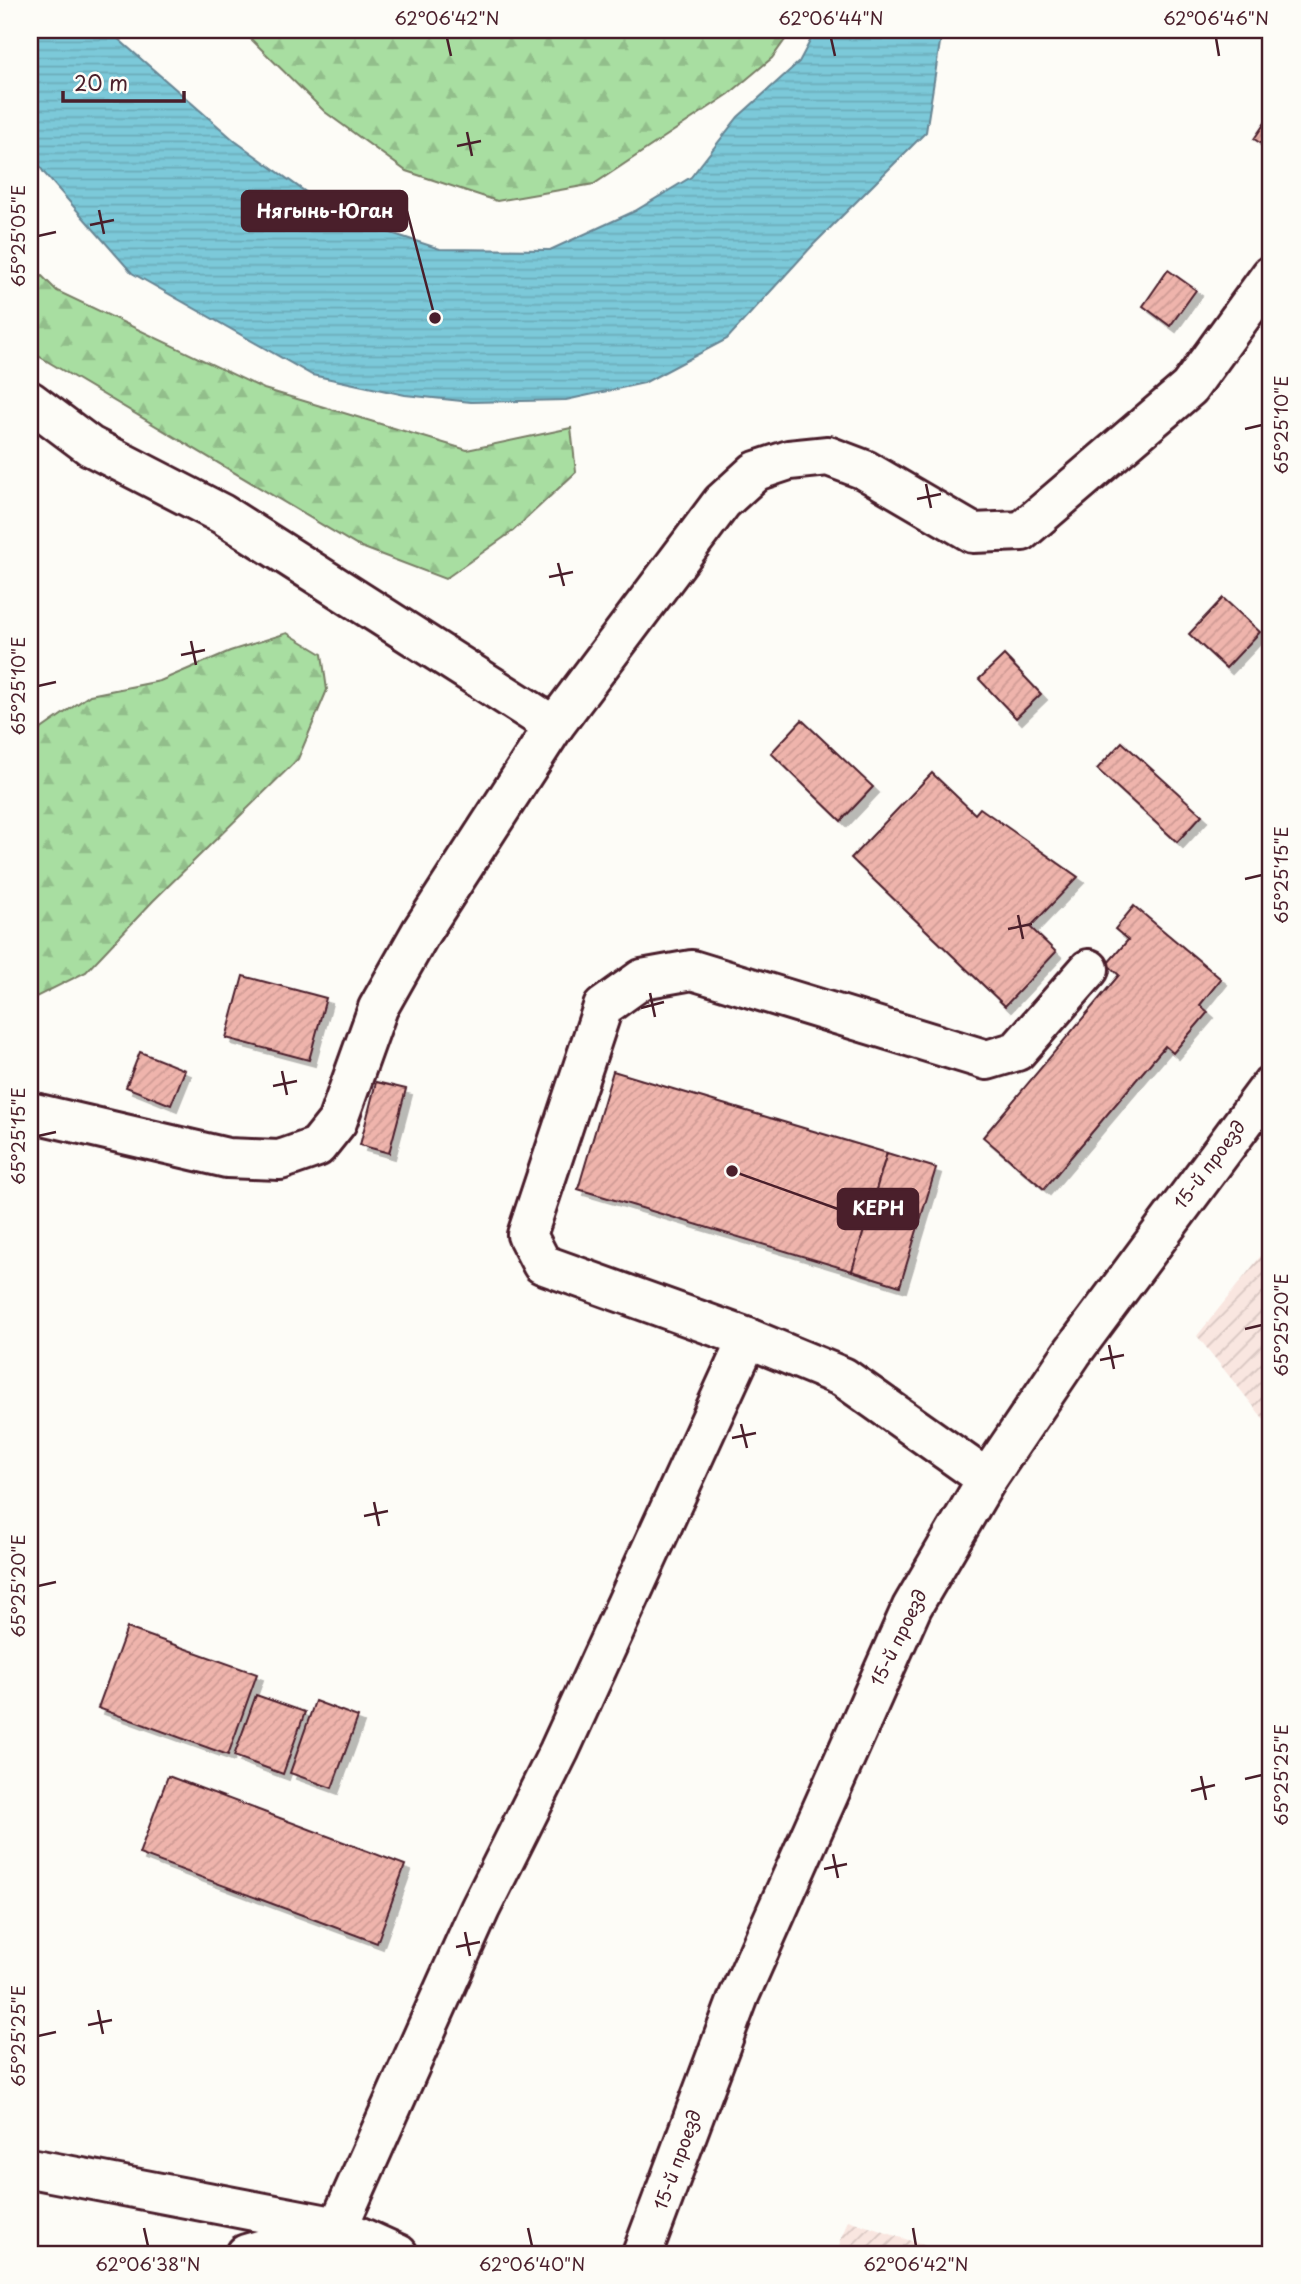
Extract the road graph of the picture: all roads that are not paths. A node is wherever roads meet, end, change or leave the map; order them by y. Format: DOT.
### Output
graph roads {
  1 [pos="1271,275"];
  2 [pos="30,401"];
  3 [pos="554,726"];
  4 [pos="1089,969"];
  5 [pos="1271,1085"];
  6 [pos="30,1112"];
  7 [pos="748,1338"];
  8 [pos="986,1479"];
  9 [pos="30,2168"];
  10 [pos="338,2227"];
  11 [pos="246,2254"];
  12 [pos="398,2254"];
  13 [pos="642,2254"];
  1 -- 3 [label="main road"];
  2 -- 3 [label="main road"];
  3 -- 6 [label="main road"];
  4 -- 7 [label="main road"];
  5 -- 8 [label="main road, 15-й проезд"];
  7 -- 8 [label="main road"];
  7 -- 10 [label="main road"];
  8 -- 13 [label="main road, 15-й проезд"];
  9 -- 10 [label="main road"];
  10 -- 11 [label="main road"];
  10 -- 12 [label="main road"];
}
